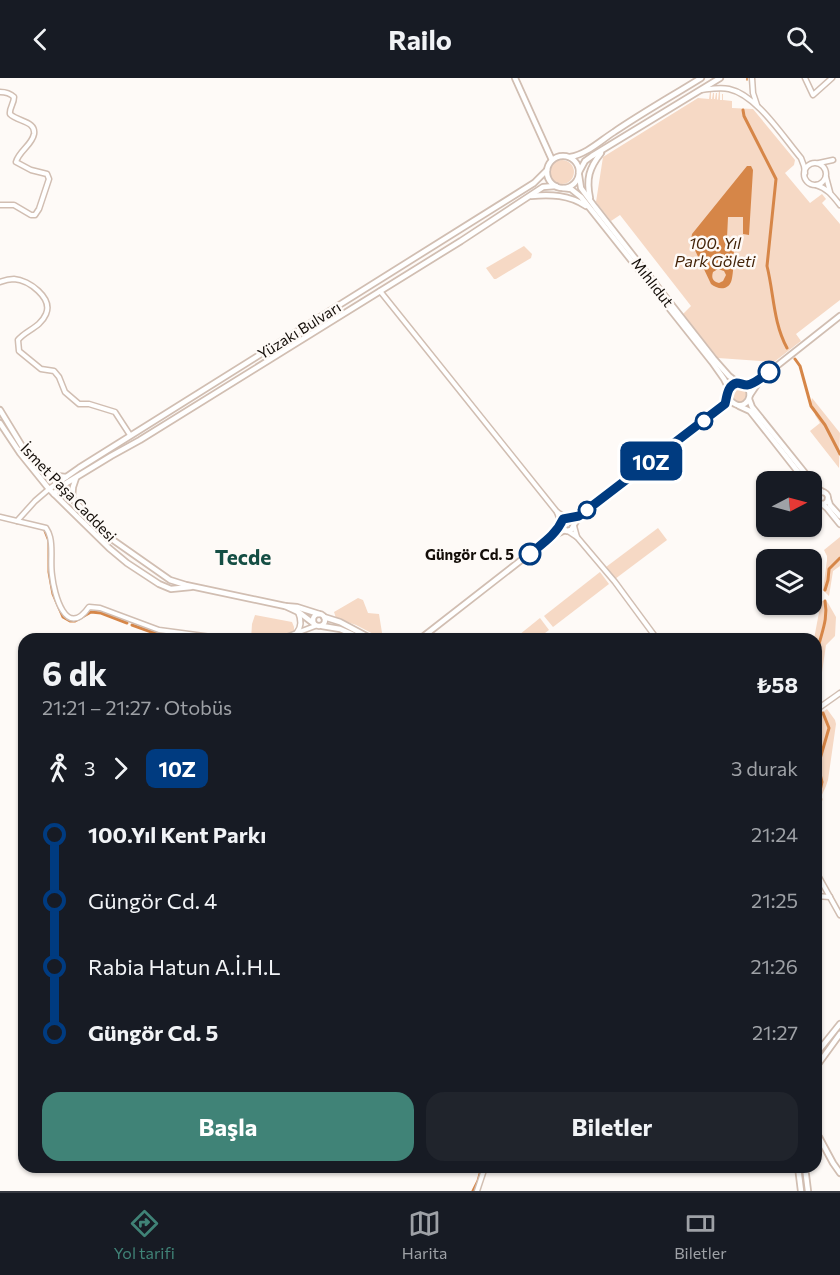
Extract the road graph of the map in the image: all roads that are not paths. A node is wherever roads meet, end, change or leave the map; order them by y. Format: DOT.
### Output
graph roads {
  1 [pos="515,78"];
  2 [pos="701,78"];
  3 [pos="720,78"];
  4 [pos="752,78"];
  5 [pos="805,78"];
  6 [pos="832,78"];
  7 [pos="700,90"];
  8 [pos="0,92"];
  9 [pos="757,105"];
  10 [pos="604,149"];
  11 [pos="570,157"];
  12 [pos="801,158"];
  13 [pos="552,160"];
  14 [pos="816,163"];
  15 [pos="547,170"];
  16 [pos="579,173"];
  17 [pos="805,173"];
  18 [pos="826,175"];
  19 [pos="816,185"];
  20 [pos="556,186"];
  21 [pos="563,188"];
  22 [pos="830,193"];
  23 [pos="528,197"];
  24 [pos="590,201"];
  25 [pos="0,205"];
  26 [pos="840,205"];
  27 [pos="589,207"];
  28 [pos="0,282"];
  29 [pos="380,291"];
  30 [pos="320,316"];
  31 [pos="840,316"];
  32 [pos="326,325"];
  33 [pos="764,376"];
  34 [pos="738,383"];
  35 [pos="746,385"];
  36 [pos="729,389"];
  37 [pos="728,396"];
  38 [pos="750,397"];
  39 [pos="725,404"];
  40 [pos="736,405"];
  41 [pos="0,410"];
  42 [pos="0,423"];
  43 [pos="130,435"];
  44 [pos="797,471"];
  45 [pos="49,475"];
  46 [pos="66,477"];
  47 [pos="76,477"];
  48 [pos="58,485"];
  49 [pos="49,489"];
  50 [pos="823,492"];
  51 [pos="54,494"];
  52 [pos="72,498"];
  53 [pos="828,498"];
  54 [pos="822,504"];
  55 [pos="557,512"];
  56 [pos="840,516"];
  57 [pos="0,517"];
  58 [pos="17,521"];
  59 [pos="571,521"];
  60 [pos="561,524"];
  61 [pos="840,524"];
  62 [pos="566,531"];
  63 [pos="552,536"];
  64 [pos="577,537"];
  65 [pos="194,586"];
  66 [pos="285,606"];
  67 [pos="298,612"];
  68 [pos="321,615"];
  69 [pos="314,624"];
  70 [pos="322,626"];
  71 [pos="181,633"];
  72 [pos="297,633"];
  73 [pos="349,633"];
  74 [pos="361,633"];
  75 [pos="428,633"];
  76 [pos="653,633"];
  77 [pos="840,693"];
  78 [pos="822,706"];
  79 [pos="822,883"];
  80 [pos="822,896"];
  81 [pos="830,897"];
  82 [pos="840,915"];
  83 [pos="840,1024"];
  84 [pos="840,1034"];
  85 [pos="822,1046"];
  86 [pos="822,1058"];
  87 [pos="822,1143"];
  88 [pos="483,1173"];
  89 [pos="799,1173"];
  90 [pos="806,1173"];
  91 [pos="840,1173"];
  92 [pos="477,1191"];
  93 [pos="801,1191"];
  94 [pos="808,1191"];
  1 -- 13 [label="main road"];
  2 -- 11 [label="main road"];
  3 -- 7 [label="main road"];
  4 -- 9 [label="street"];
  5 -- 6 [label="street"];
  7 -- 9 [label="street"];
  7 -- 10 [label="main road"];
  8 -- 25 [label="street"];
  9 -- 12 [label="street"];
  10 -- 16 [label="main road"];
  10 -- 24 [label="main road"];
  11 -- 13 [label="main road"];
  11 -- 16 [label="main road"];
  12 -- 14 [label="street"];
  12 -- 17 [label="street"];
  13 -- 15 [label="main road"];
  14 -- 17 [label="street"];
  14 -- 18 [label="street"];
  14 -- 18 [label="street"];
  15 -- 20 [label="main road"];
  15 -- 30 [label="main road, Yüzakı Bulvarı"];
  16 -- 21 [label="main road"];
  16 -- 24 [label="main road, Mıhlıdut"];
  17 -- 19 [label="street"];
  18 -- 19 [label="street"];
  18 -- 22 [label="street"];
  19 -- 22 [label="street"];
  20 -- 21 [label="main road"];
  20 -- 23 [label="main road, Yüzakı Bulvarı"];
  21 -- 27 [label="main road, Mıhlıdut"];
  22 -- 26 [label="street"];
  23 -- 27 [label="main road"];
  23 -- 29 [label="main road, Yüzakı Bulvarı"];
  24 -- 34 [label="main road, Mıhlıdut"];
  27 -- 36 [label="main road, Mıhlıdut"];
  28 -- 43 [label="street"];
  29 -- 32 [label="main road, Yüzakı Bulvarı"];
  29 -- 55 [label="street"];
  30 -- 32 [label="main road"];
  30 -- 43 [label="main road, Yüzakı Bulvarı"];
  31 -- 33 [label="main road"];
  32 -- 47 [label="main road, Yüzakı Bulvarı"];
  33 -- 35 [label="main road"];
  33 -- 38 [label="main road"];
  34 -- 35 [label="main road"];
  34 -- 36 [label="main road"];
  35 -- 38 [label="main road"];
  36 -- 37 [label="main road"];
  37 -- 39 [label="main road"];
  37 -- 40 [label="main road"];
  38 -- 40 [label="main road"];
  38 -- 50 [label="main road"];
  39 -- 40 [label="main road"];
  39 -- 59 [label="main road"];
  40 -- 44 [label="main road"];
  41 -- 45 [label="main road, İsmet Paşa Caddesi"];
  42 -- 49 [label="main road"];
  43 -- 46 [label="main road, Yüzakı Bulvarı"];
  45 -- 46 [label="main road"];
  45 -- 48 [label="main road, İsmet Paşa Caddesi"];
  46 -- 48 [label="main road, Yüzakı Bulvarı"];
  47 -- 48 [label="main road, Yüzakı Bulvarı"];
  47 -- 52 [label="main road"];
  48 -- 49 [label="main road, Yüzakı Bulvarı"];
  48 -- 51 [label="main road, Yüzakı Bulvarı"];
  48 -- 52 [label="main road, İsmet Paşa Caddesi"];
  49 -- 51 [label="main road"];
  49 -- 58 [label="street"];
  50 -- 53 [label="main road"];
  51 -- 65 [label="main road"];
  52 -- 65 [label="main road, İsmet Paşa Caddesi"];
  53 -- 54 [label="main road"];
  53 -- 56 [label="main road"];
  54 -- 61 [label="main road"];
  55 -- 59 [label="street"];
  55 -- 60 [label="street"];
  57 -- 58 [label="street"];
  58 -- 71 [label="street"];
  59 -- 60 [label="main road"];
  59 -- 62 [label="main road"];
  59 -- 64 [label="street"];
  60 -- 62 [label="main road"];
  60 -- 63 [label="main road"];
  62 -- 63 [label="main road"];
  62 -- 64 [label="street"];
  63 -- 75 [label="main road"];
  64 -- 76 [label="street"];
  65 -- 66 [label="main road, İsmet Paşa Caddesi"];
  66 -- 67 [label="main road"];
  66 -- 68 [label="main road"];
  67 -- 69 [label="main road"];
  67 -- 72 [label="street"];
  68 -- 69 [label="main road"];
  68 -- 70 [label="main road"];
  68 -- 74 [label="main road"];
  69 -- 70 [label="main road"];
  69 -- 72 [label="street"];
  70 -- 73 [label="main road"];
  77 -- 78 [label="street"];
  79 -- 81 [label="street"];
  80 -- 81 [label="street"];
  81 -- 82 [label="street"];
  83 -- 85 [label="main road"];
  84 -- 86 [label="main road"];
  87 -- 91 [label="main road"];
  88 -- 92 [label="street"];
  89 -- 93 [label="main road"];
  90 -- 94 [label="main road"];
}
